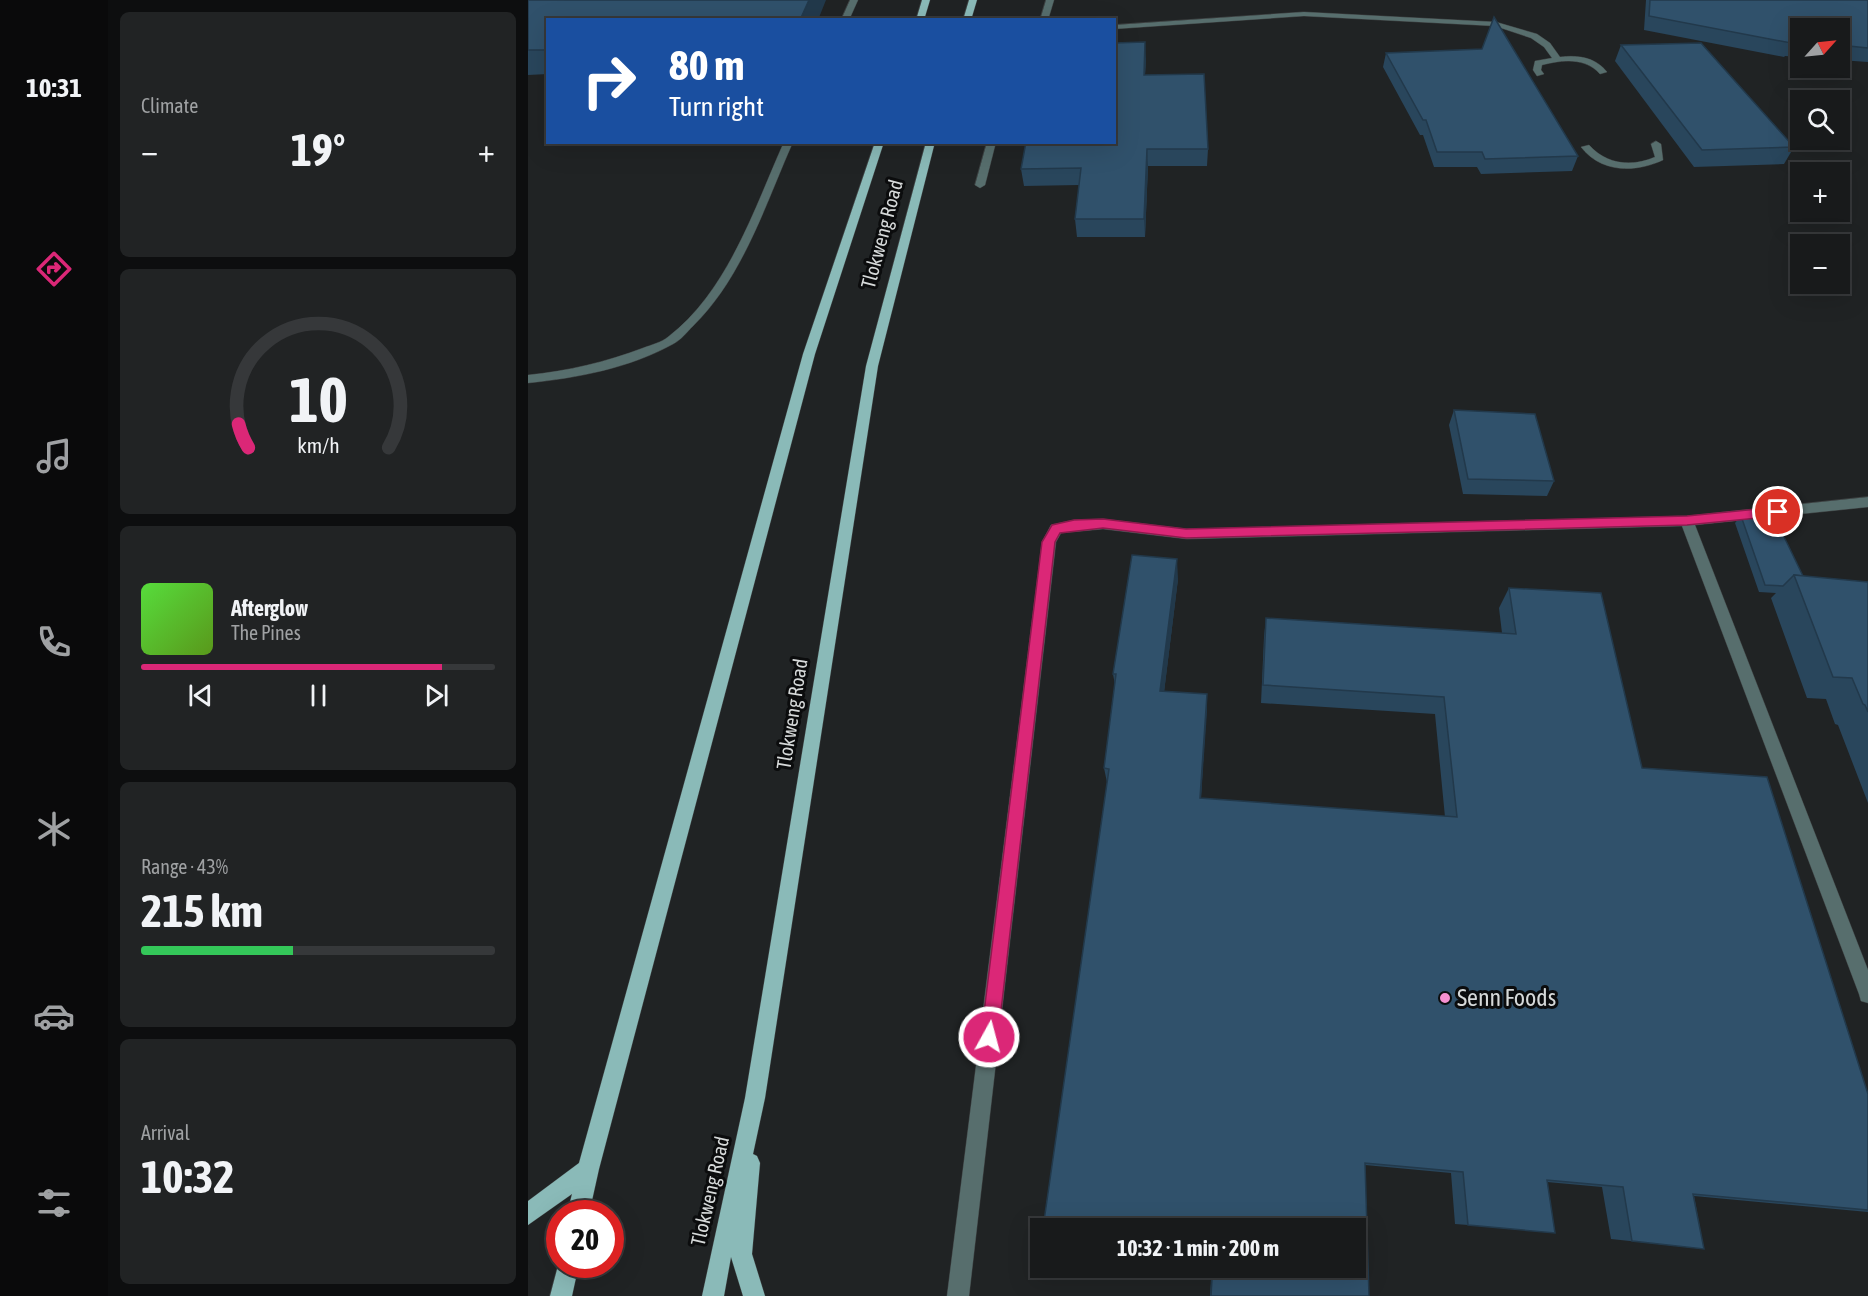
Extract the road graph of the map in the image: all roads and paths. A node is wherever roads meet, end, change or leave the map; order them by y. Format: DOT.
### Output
graph roads {
  1 [pos="854,0"];
  2 [pos="926,0"];
  3 [pos="974,0"];
  4 [pos="1050,0"];
  5 [pos="846,18"];
  6 [pos="921,18"];
  7 [pos="968,18"];
  8 [pos="1045,18"];
  9 [pos="1116,27"];
  10 [pos="1558,60"];
  11 [pos="1603,72"];
  12 [pos="1540,74"];
  13 [pos="788,144"];
  14 [pos="879,144"];
  15 [pos="931,144"];
  16 [pos="991,144"];
  17 [pos="1656,144"];
  18 [pos="1586,147"];
  19 [pos="980,185"];
  20 [pos="528,379"];
  21 [pos="1868,502"];
  22 [pos="1687,521"];
  23 [pos="1868,994"];
  24 [pos="755,1098"];
  25 [pos="588,1169"];
  26 [pos="582,1200"];
  27 [pos="528,1214"];
  28 [pos="565,1278"];
  29 [pos="561,1296"];
  30 [pos="714,1296"];
  31 [pos="754,1296"];
  32 [pos="958,1296"];
  1 -- 5 [label="street"];
  2 -- 6 [label="main road"];
  3 -- 7 [label="main road"];
  4 -- 8 [label="street"];
  9 -- 10 [label="street"];
  10 -- 11 [label="street"];
  10 -- 12 [label="street"];
  13 -- 20 [label="street"];
  14 -- 25 [label="main road, Tlokweng Road"];
  15 -- 24 [label="main road, Tlokweng Road"];
  16 -- 19 [label="street"];
  17 -- 18 [label="street"];
  21 -- 22 [label="street"];
  22 -- 23 [label="street"];
  22 -- 32 [label="street"];
  24 -- 30 [label="main road, Tlokweng Road"];
  24 -- 31 [label="main road"];
  25 -- 26 [label="main road, Tlokweng Road"];
  25 -- 27 [label="main road"];
  28 -- 29 [label="main road"];
}
